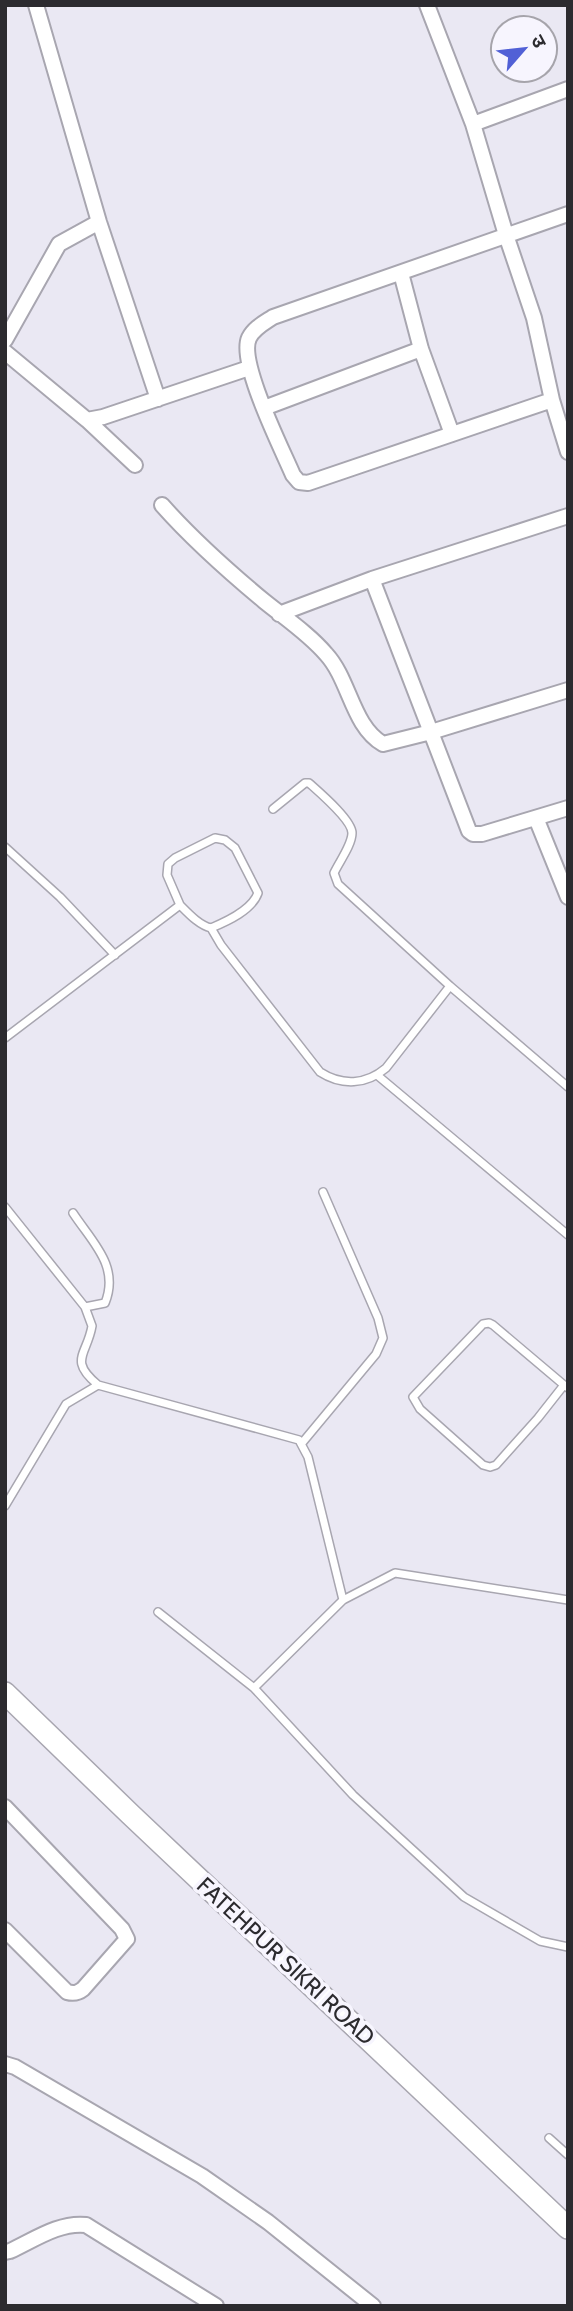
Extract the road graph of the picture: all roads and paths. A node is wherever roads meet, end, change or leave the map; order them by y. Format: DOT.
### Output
graph roads {
  1 [pos="36,5"];
  2 [pos="427,5"];
  3 [pos="568,89"];
  4 [pos="473,124"];
  5 [pos="568,214"];
  6 [pos="99,222"];
  7 [pos="506,235"];
  8 [pos="401,273"];
  9 [pos="5,341"];
  10 [pos="421,349"];
  11 [pos="5,352"];
  12 [pos="249,368"];
  13 [pos="158,399"];
  14 [pos="552,400"];
  15 [pos="264,408"];
  16 [pos="88,420"];
  17 [pos="452,434"];
  18 [pos="568,452"];
  19 [pos="135,465"];
  20 [pos="162,505"];
  21 [pos="568,516"];
  22 [pos="372,579"];
  23 [pos="279,614"];
  24 [pos="568,690"];
  25 [pos="431,732"];
  26 [pos="568,808"];
  27 [pos="273,809"];
  28 [pos="536,818"];
  29 [pos="5,847"];
  30 [pos="568,897"];
  31 [pos="180,905"];
  32 [pos="211,928"];
  33 [pos="115,955"];
  34 [pos="450,986"];
  35 [pos="5,1038"];
  36 [pos="377,1075"];
  37 [pos="568,1087"];
  38 [pos="323,1192"];
  39 [pos="5,1207"];
  40 [pos="73,1213"];
  41 [pos="568,1235"];
  42 [pos="85,1307"];
  43 [pos="98,1385"];
  44 [pos="566,1386"];
  45 [pos="302,1443"];
  46 [pos="5,1506"];
  47 [pos="343,1600"];
  48 [pos="568,1600"];
  49 [pos="158,1612"];
  50 [pos="254,1688"];
  51 [pos="5,1693"];
  52 [pos="5,1807"];
  53 [pos="5,1930"];
  54 [pos="568,1947"];
  55 [pos="5,2064"];
  56 [pos="549,2138"];
  57 [pos="568,2155"];
  58 [pos="568,2228"];
  59 [pos="5,2252"];
  60 [pos="216,2306"];
  61 [pos="373,2306"];
  1 -- 6 [label="street"];
  2 -- 4 [label="street"];
  3 -- 4 [label="street"];
  4 -- 7 [label="street"];
  5 -- 7 [label="street"];
  6 -- 9 [label="street"];
  6 -- 13 [label="street"];
  7 -- 8 [label="street"];
  7 -- 14 [label="street"];
  8 -- 10 [label="street"];
  8 -- 12 [label="street"];
  10 -- 15 [label="street"];
  10 -- 17 [label="street"];
  11 -- 16 [label="street"];
  12 -- 13 [label="street"];
  12 -- 15 [label="street"];
  13 -- 16 [label="street"];
  14 -- 17 [label="street"];
  14 -- 18 [label="street"];
  15 -- 17 [label="street"];
  16 -- 19 [label="street"];
  20 -- 23 [label="street"];
  21 -- 22 [label="street"];
  22 -- 23 [label="street"];
  22 -- 25 [label="street"];
  23 -- 25 [label="street"];
  24 -- 25 [label="street"];
  25 -- 28 [label="street"];
  26 -- 28 [label="street"];
  27 -- 34 [label="lane"];
  28 -- 30 [label="street"];
  29 -- 33 [label="lane"];
  31 -- 32 [label="lane"];
  31 -- 32 [label="lane"];
  31 -- 33 [label="lane"];
  32 -- 36 [label="lane"];
  33 -- 35 [label="lane"];
  34 -- 36 [label="lane"];
  34 -- 37 [label="lane"];
  36 -- 41 [label="lane"];
  38 -- 45 [label="lane"];
  39 -- 42 [label="lane"];
  40 -- 42 [label="lane"];
  42 -- 43 [label="lane"];
  43 -- 45 [label="lane"];
  43 -- 46 [label="lane"];
  44 -- 44 [label="lane"];
  45 -- 47 [label="lane"];
  47 -- 48 [label="lane"];
  47 -- 50 [label="lane"];
  49 -- 50 [label="lane"];
  50 -- 54 [label="lane"];
  51 -- 58 [label="main road, FATEHPUR SIKRI ROAD"];
  52 -- 53 [label="street"];
  55 -- 61 [label="street"];
  56 -- 57 [label="lane"];
  59 -- 60 [label="street"];
}
